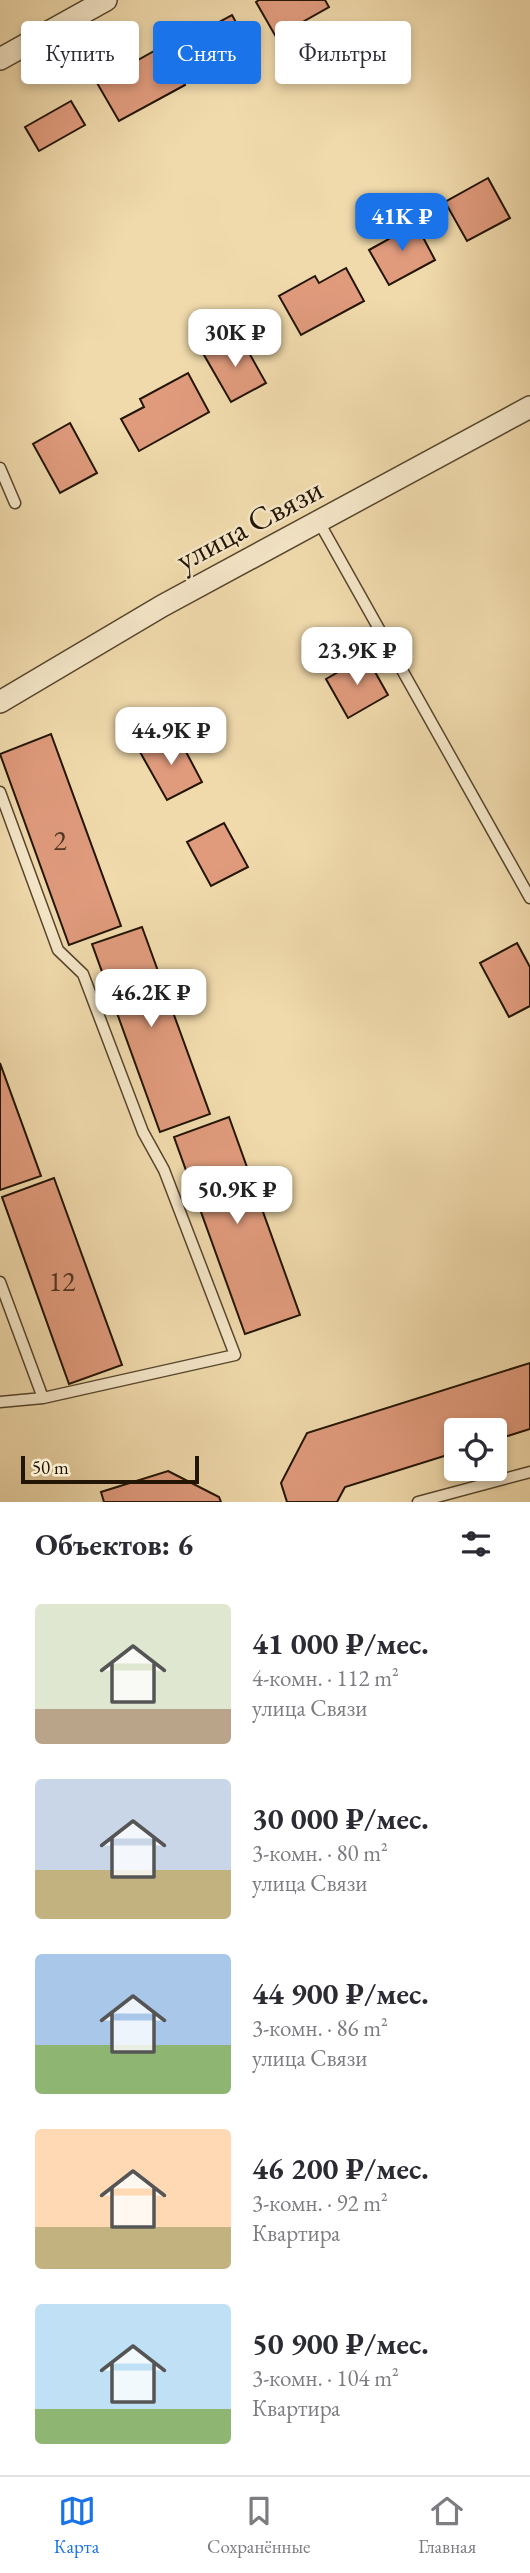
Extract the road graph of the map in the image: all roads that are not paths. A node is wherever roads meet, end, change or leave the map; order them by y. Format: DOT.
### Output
graph roads {
  1 [pos="106,0"];
  2 [pos="0,59"];
  3 [pos="530,407"];
  4 [pos="0,468"];
  5 [pos="15,503"];
  6 [pos="319,522"];
  7 [pos="0,702"];
  8 [pos="0,792"];
  9 [pos="530,898"];
  10 [pos="0,1282"];
  11 [pos="43,1398"];
  12 [pos="0,1402"];
  13 [pos="530,1472"];
  14 [pos="418,1502"];
  1 -- 2 [label="street"];
  3 -- 6 [label="street, улица Связи"];
  4 -- 5 [label="lane"];
  6 -- 7 [label="street, улица Связи"];
  6 -- 9 [label="lane"];
  8 -- 11 [label="lane"];
  10 -- 11 [label="lane"];
  11 -- 12 [label="lane"];
  13 -- 14 [label="lane"];
}
